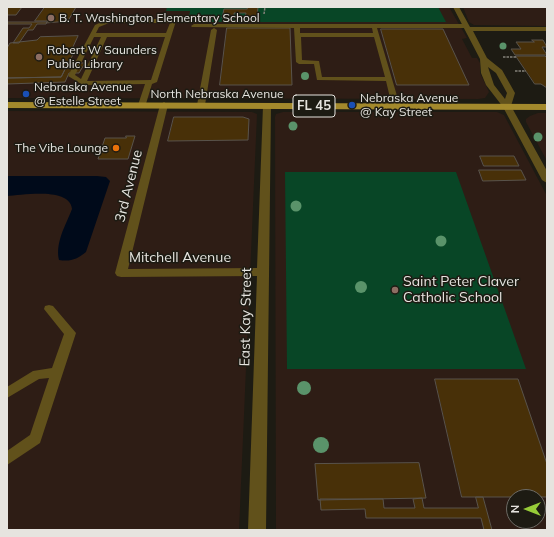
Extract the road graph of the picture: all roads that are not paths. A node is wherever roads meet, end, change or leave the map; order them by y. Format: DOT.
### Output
graph roads {
  1 [pos="456,7"];
  2 [pos="194,26"];
  3 [pos="297,26"];
  4 [pos="374,26"];
  5 [pos="467,28"];
  6 [pos="547,29"];
  7 [pos="214,30"];
  8 [pos="92,35"];
  9 [pos="105,35"];
  10 [pos="169,35"];
  11 [pos="297,35"];
  12 [pos="376,35"];
  13 [pos="484,59"];
  14 [pos="388,79"];
  15 [pos="149,82"];
  16 [pos="83,83"];
  17 [pos="7,105"];
  18 [pos="142,105"];
  19 [pos="164,106"];
  20 [pos="201,106"];
  21 [pos="267,106"];
  22 [pos="396,106"];
  23 [pos="507,106"];
  24 [pos="547,107"];
  25 [pos="547,180"];
  26 [pos="263,272"];
  27 [pos="120,273"];
  28 [pos="49,309"];
  29 [pos="57,373"];
  30 [pos="7,393"];
  31 [pos="7,459"];
  32 [pos="257,530"];
  1 -- 5 [label="street"];
  2 -- 3 [label="lane"];
  3 -- 4 [label="lane"];
  3 -- 11 [label="lane"];
  4 -- 5 [label="lane"];
  4 -- 12 [label="lane"];
  5 -- 6 [label="street"];
  5 -- 13 [label="street"];
  7 -- 20 [label="lane"];
  8 -- 9 [label="lane"];
  8 -- 10 [label="lane"];
  8 -- 16 [label="lane"];
  9 -- 10 [label="lane"];
  9 -- 16 [label="lane"];
  10 -- 15 [label="lane"];
  11 -- 12 [label="lane"];
  11 -- 14 [label="lane"];
  12 -- 14 [label="lane"];
  13 -- 23 [label="street"];
  13 -- 23 [label="street"];
  14 -- 22 [label="lane"];
  15 -- 16 [label="lane"];
  15 -- 18 [label="lane"];
  17 -- 18 [label="main road, North Nebraska Avenue / FL 45"];
  18 -- 19 [label="main road, North Nebraska Avenue / FL 45"];
  19 -- 20 [label="main road, North Nebraska Avenue / FL 45"];
  19 -- 27 [label="street, 3rd Avenue"];
  20 -- 21 [label="main road, North Nebraska Avenue / FL 45"];
  21 -- 22 [label="main road, North Nebraska Avenue / FL 45"];
  21 -- 26 [label="street, East Kay Street"];
  22 -- 23 [label="main road, North Nebraska Avenue / FL 45"];
  23 -- 24 [label="main road, North Nebraska Avenue / FL 45"];
  23 -- 25 [label="street"];
  26 -- 27 [label="street, Mitchell Avenue"];
  26 -- 32 [label="street, East Kay Street"];
  28 -- 29 [label="lane"];
  29 -- 30 [label="lane"];
  29 -- 31 [label="lane"];
}
